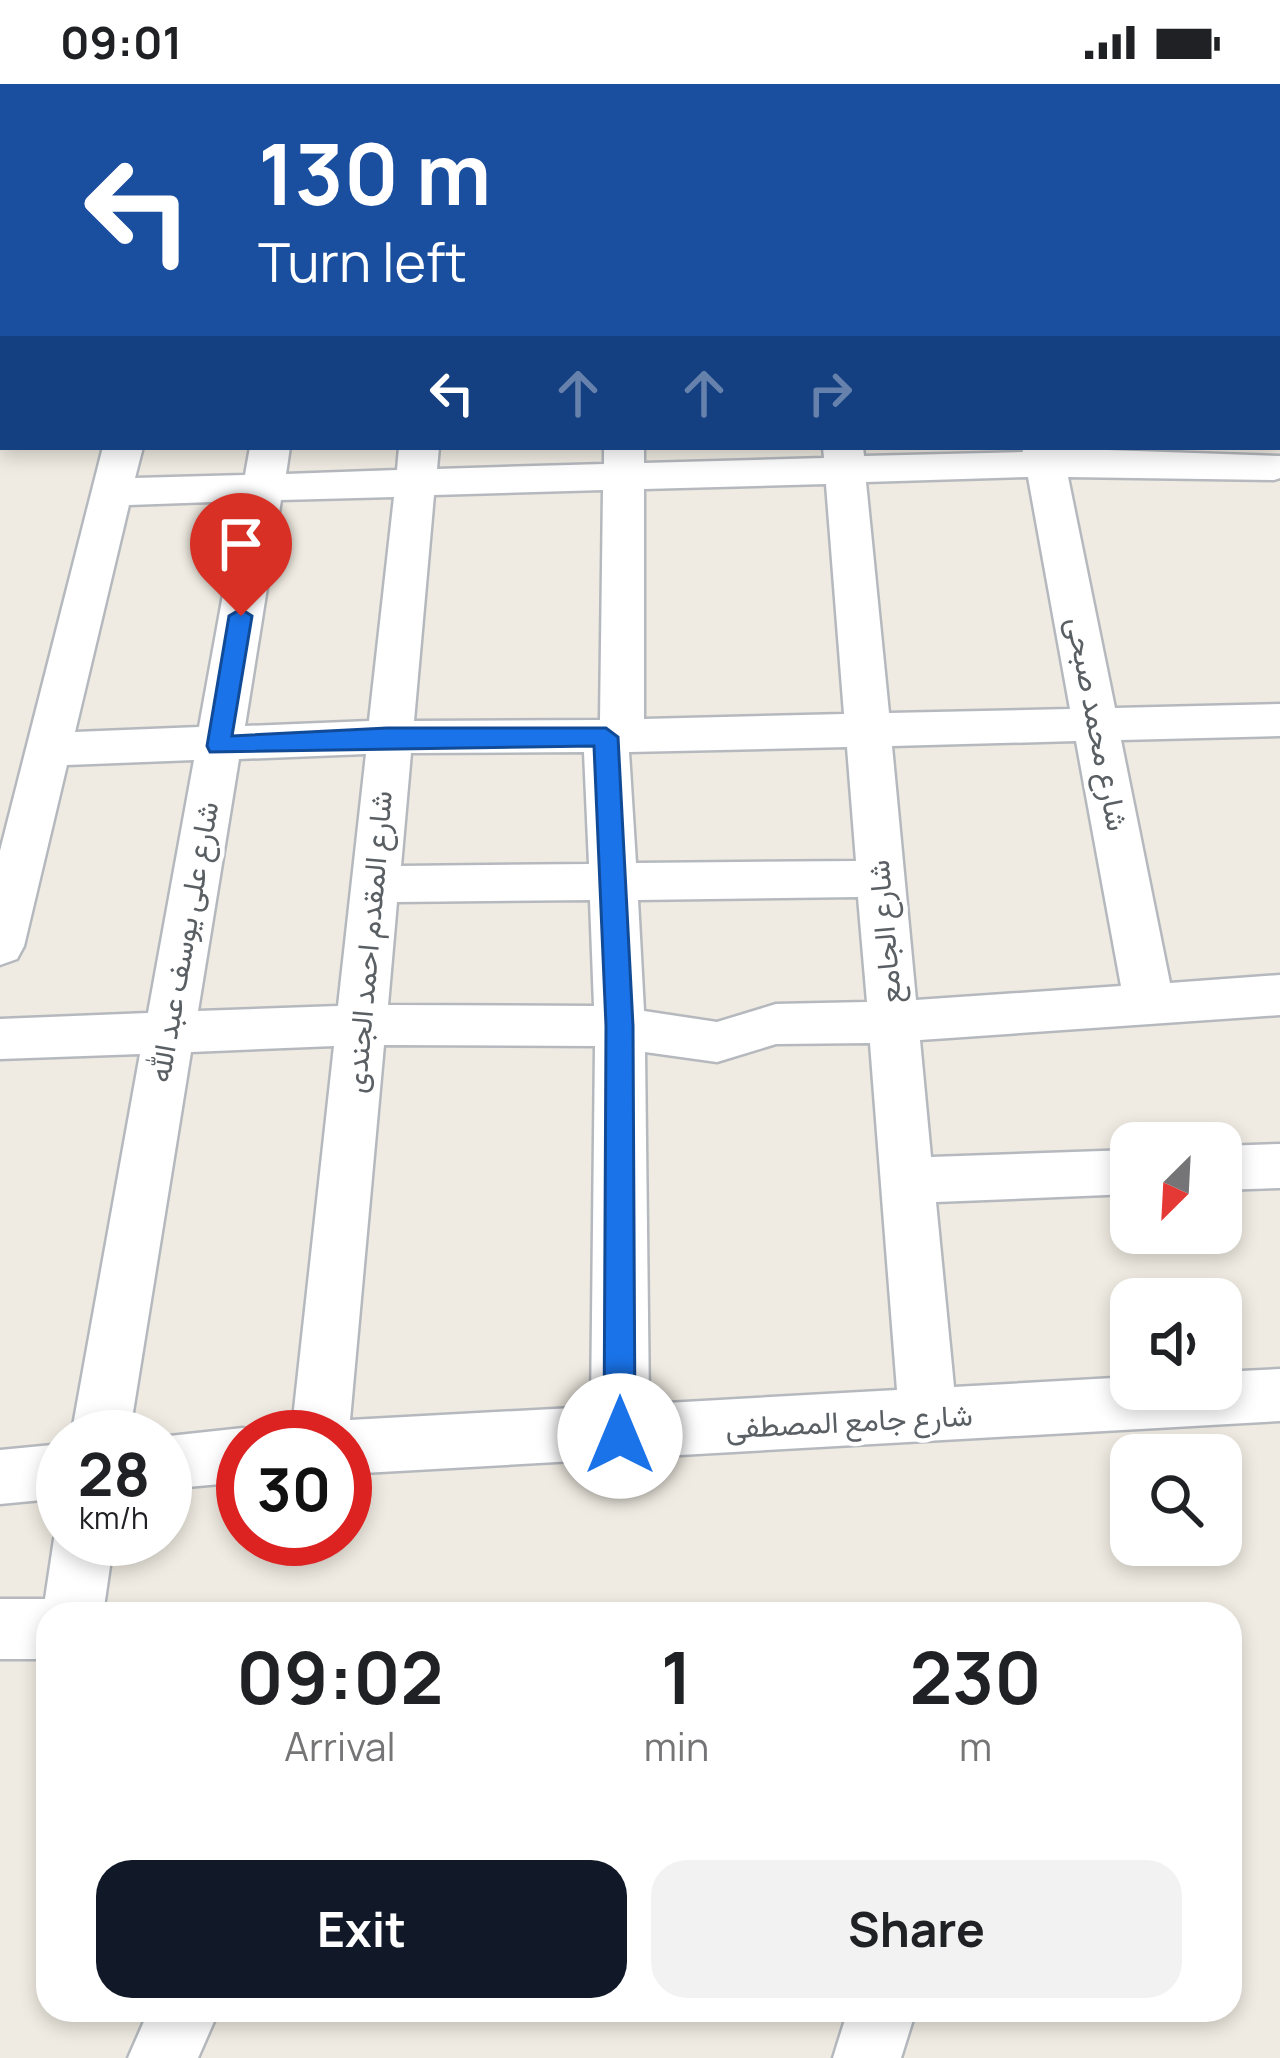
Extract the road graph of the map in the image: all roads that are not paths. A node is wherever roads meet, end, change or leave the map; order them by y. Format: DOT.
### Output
graph roads {
  1 [pos="122,450"];
  2 [pos="1043,455"];
  3 [pos="844,459"];
  4 [pos="624,462"];
  5 [pos="417,465"];
  6 [pos="266,467"];
  7 [pos="1274,468"];
  8 [pos="112,492"];
  9 [pos="1280,720"];
  10 [pos="1098,721"];
  11 [pos="868,731"];
  12 [pos="387,737"];
  13 [pos="614,737"];
  14 [pos="219,746"];
  15 [pos="47,749"];
  16 [pos="881,879"];
  17 [pos="612,882"];
  18 [pos="375,884"];
  19 [pos="0,946"];
  20 [pos="1280,995"];
  21 [pos="1149,1001"];
  22 [pos="893,1022"];
  23 [pos="363,1025"];
  24 [pos="620,1026"];
  25 [pos="168,1029"];
  26 [pos="0,1039"];
  27 [pos="1280,1166"];
  28 [pos="1242,1167"];
  29 [pos="1110,1173"];
  30 [pos="907,1181"];
  31 [pos="1280,1395"];
  32 [pos="104,1410"];
  33 [pos="323,1410"];
  34 [pos="928,1418"];
  35 [pos="620,1436"];
  36 [pos="372,1447"];
  37 [pos="36,1474"];
  38 [pos="0,1477"];
  39 [pos="80,1566"];
  40 [pos="75,1602"];
  41 [pos="0,1629"];
  42 [pos="36,1629"];
  43 [pos="179,2022"];
  44 [pos="878,2022"];
  45 [pos="162,2058"];
  46 [pos="867,2058"];
  1 -- 8 [label="street"];
  2 -- 3 [label="street"];
  2 -- 7 [label="street"];
  2 -- 10 [label="street, شارع محمد صبحى"];
  3 -- 4 [label="street"];
  3 -- 11 [label="street, شارع الجامع"];
  4 -- 5 [label="street"];
  4 -- 13 [label="street"];
  5 -- 6 [label="street"];
  5 -- 12 [label="street, شارع المقدم احمد الجندى"];
  6 -- 8 [label="street"];
  6 -- 14 [label="street, شارع على يوسف عبد الله"];
  8 -- 15 [label="street"];
  9 -- 10 [label="street"];
  10 -- 11 [label="street"];
  10 -- 21 [label="street, شارع محمد صبحى"];
  11 -- 13 [label="street"];
  11 -- 16 [label="street, شارع الجامع"];
  12 -- 13 [label="street"];
  12 -- 14 [label="street"];
  12 -- 18 [label="street, شارع المقدم احمد الجندى"];
  13 -- 17 [label="street"];
  14 -- 15 [label="street"];
  14 -- 25 [label="street, شارع على يوسف عبد الله"];
  15 -- 19 [label="street"];
  16 -- 17 [label="street"];
  16 -- 22 [label="street, شارع الجامع"];
  17 -- 18 [label="street"];
  17 -- 24 [label="street"];
  18 -- 23 [label="street, شارع المقدم احمد الجندى"];
  20 -- 21 [label="street"];
  21 -- 22 [label="street"];
  22 -- 24 [label="street"];
  22 -- 30 [label="street, شارع الجامع"];
  23 -- 24 [label="street"];
  23 -- 25 [label="street"];
  23 -- 33 [label="street, شارع المقدم احمد الجندى"];
  24 -- 35 [label="street"];
  25 -- 26 [label="street"];
  25 -- 32 [label="street, شارع على يوسف عبد الله"];
  27 -- 28 [label="street"];
  29 -- 30 [label="street"];
  30 -- 34 [label="street, شارع الجامع"];
  31 -- 34 [label="street, شارع جامع المصطفى"];
  34 -- 35 [label="street, شارع جامع المصطفى"];
  35 -- 36 [label="street, شارع جامع المصطفى"];
  37 -- 38 [label="street"];
  39 -- 40 [label="street"];
  41 -- 42 [label="street"];
  43 -- 45 [label="street"];
  44 -- 46 [label="street"];
}
